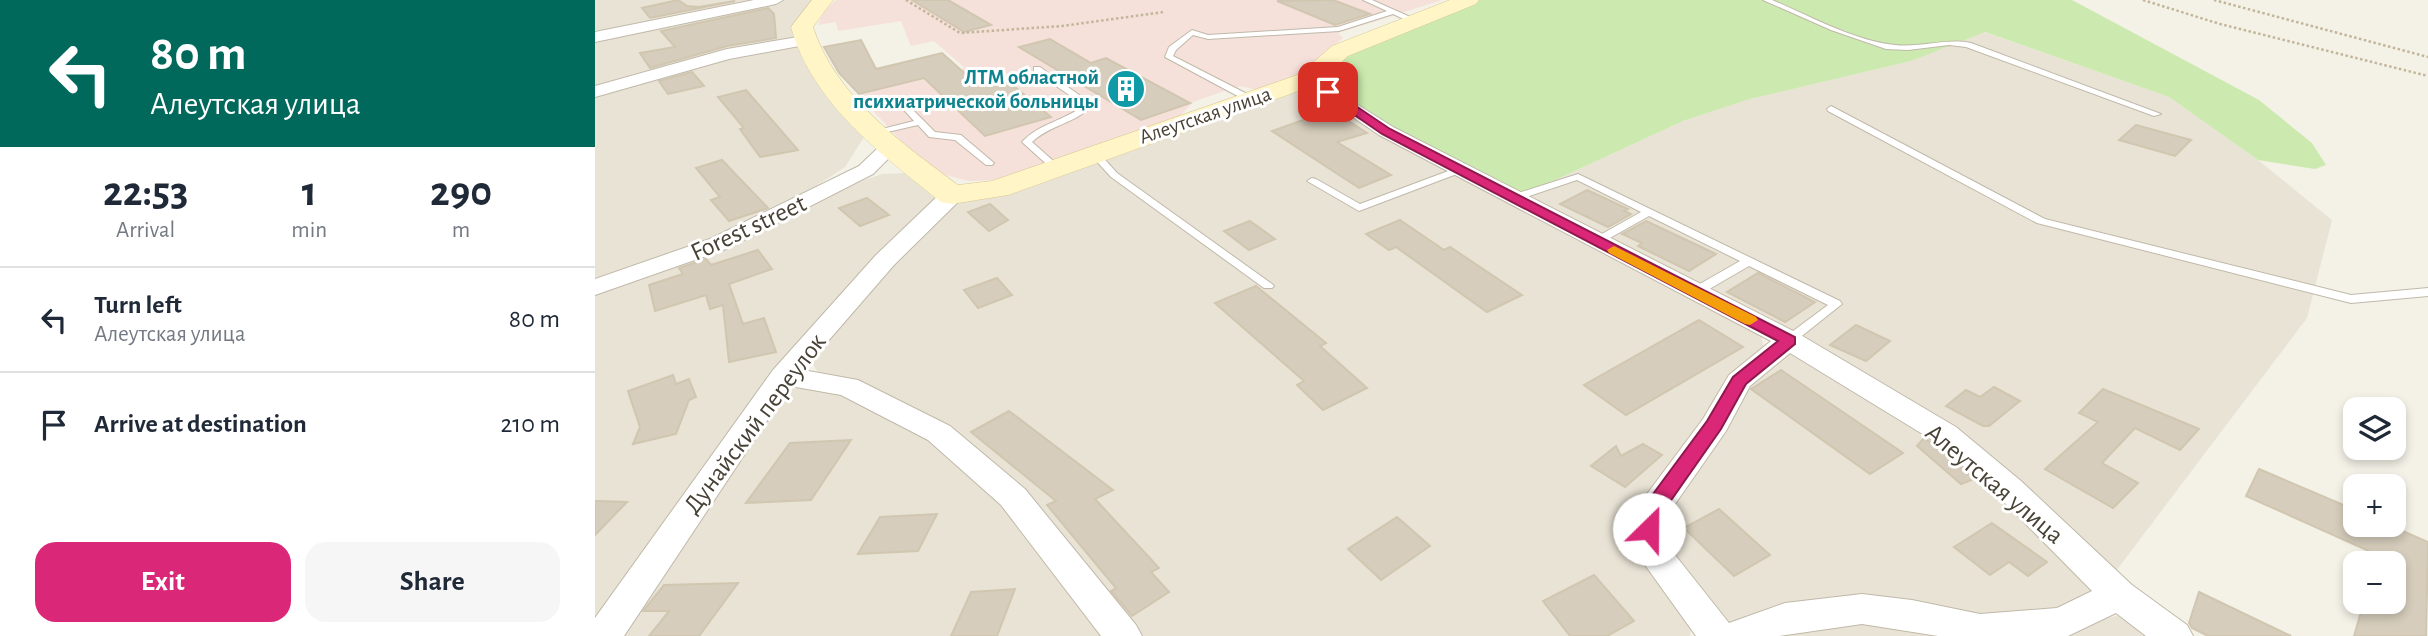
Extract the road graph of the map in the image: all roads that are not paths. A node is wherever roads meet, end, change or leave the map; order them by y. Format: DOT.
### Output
graph roads {
  1 [pos="776,0"];
  2 [pos="823,0"];
  3 [pos="1366,0"];
  4 [pos="1468,0"];
  5 [pos="1766,0"];
  6 [pos="1402,16"];
  7 [pos="595,37"];
  8 [pos="804,41"];
  9 [pos="1037,69"];
  10 [pos="1309,79"];
  11 [pos="595,92"];
  12 [pos="1250,99"];
  13 [pos="1831,109"];
  14 [pos="908,110"];
  15 [pos="2157,114"];
  16 [pos="920,122"];
  17 [pos="884,140"];
  18 [pos="1095,154"];
  19 [pos="989,163"];
  20 [pos="1056,168"];
  21 [pos="1459,170"];
  22 [pos="1313,181"];
  23 [pos="952,195"];
  24 [pos="1516,197"];
  25 [pos="1649,212"];
  26 [pos="1598,241"];
  27 [pos="1749,261"];
  28 [pos="1268,286"];
  29 [pos="595,287"];
  30 [pos="1695,292"];
  31 [pos="2428,292"];
  32 [pos="1789,340"];
  33 [pos="783,376"];
  34 [pos="2119,595"];
  35 [pos="603,636"];
  36 [pos="1123,636"];
  37 [pos="1717,636"];
  38 [pos="1737,636"];
  39 [pos="2174,636"];
  1 -- 7 [label="street"];
  2 -- 8 [label="street"];
  3 -- 6 [label="lane"];
  4 -- 6 [label="street"];
  5 -- 15 [label="lane"];
  6 -- 10 [label="street"];
  6 -- 12 [label="lane"];
  8 -- 11 [label="street"];
  8 -- 17 [label="street"];
  9 -- 20 [label="lane"];
  10 -- 12 [label="street, Алеутская улица"];
  10 -- 21 [label="street, Алеутская улица"];
  12 -- 18 [label="street, Алеутская улица"];
  13 -- 31 [label="lane"];
  14 -- 16 [label="lane"];
  16 -- 17 [label="lane"];
  16 -- 19 [label="lane"];
  17 -- 23 [label="street"];
  17 -- 29 [label="street, Forest street"];
  18 -- 20 [label="street, Алеутская улица"];
  18 -- 28 [label="lane"];
  20 -- 23 [label="street, Алеутская улица"];
  21 -- 22 [label="lane"];
  21 -- 24 [label="street, Алеутская улица"];
  23 -- 33 [label="street, Дунайский переулок"];
  24 -- 25 [label="lane"];
  24 -- 26 [label="street, Алеутская улица"];
  25 -- 26 [label="lane"];
  25 -- 27 [label="lane"];
  26 -- 30 [label="street, Алеутская улица"];
  27 -- 30 [label="lane"];
  27 -- 32 [label="lane"];
  30 -- 32 [label="street, Алеутская улица"];
  32 -- 34 [label="street, Алеутская улица"];
  32 -- 37 [label="street"];
  33 -- 35 [label="street, Дунайский переулок"];
  33 -- 36 [label="street"];
  34 -- 38 [label="street"];
  34 -- 39 [label="street, Алеутская улица"];
}
